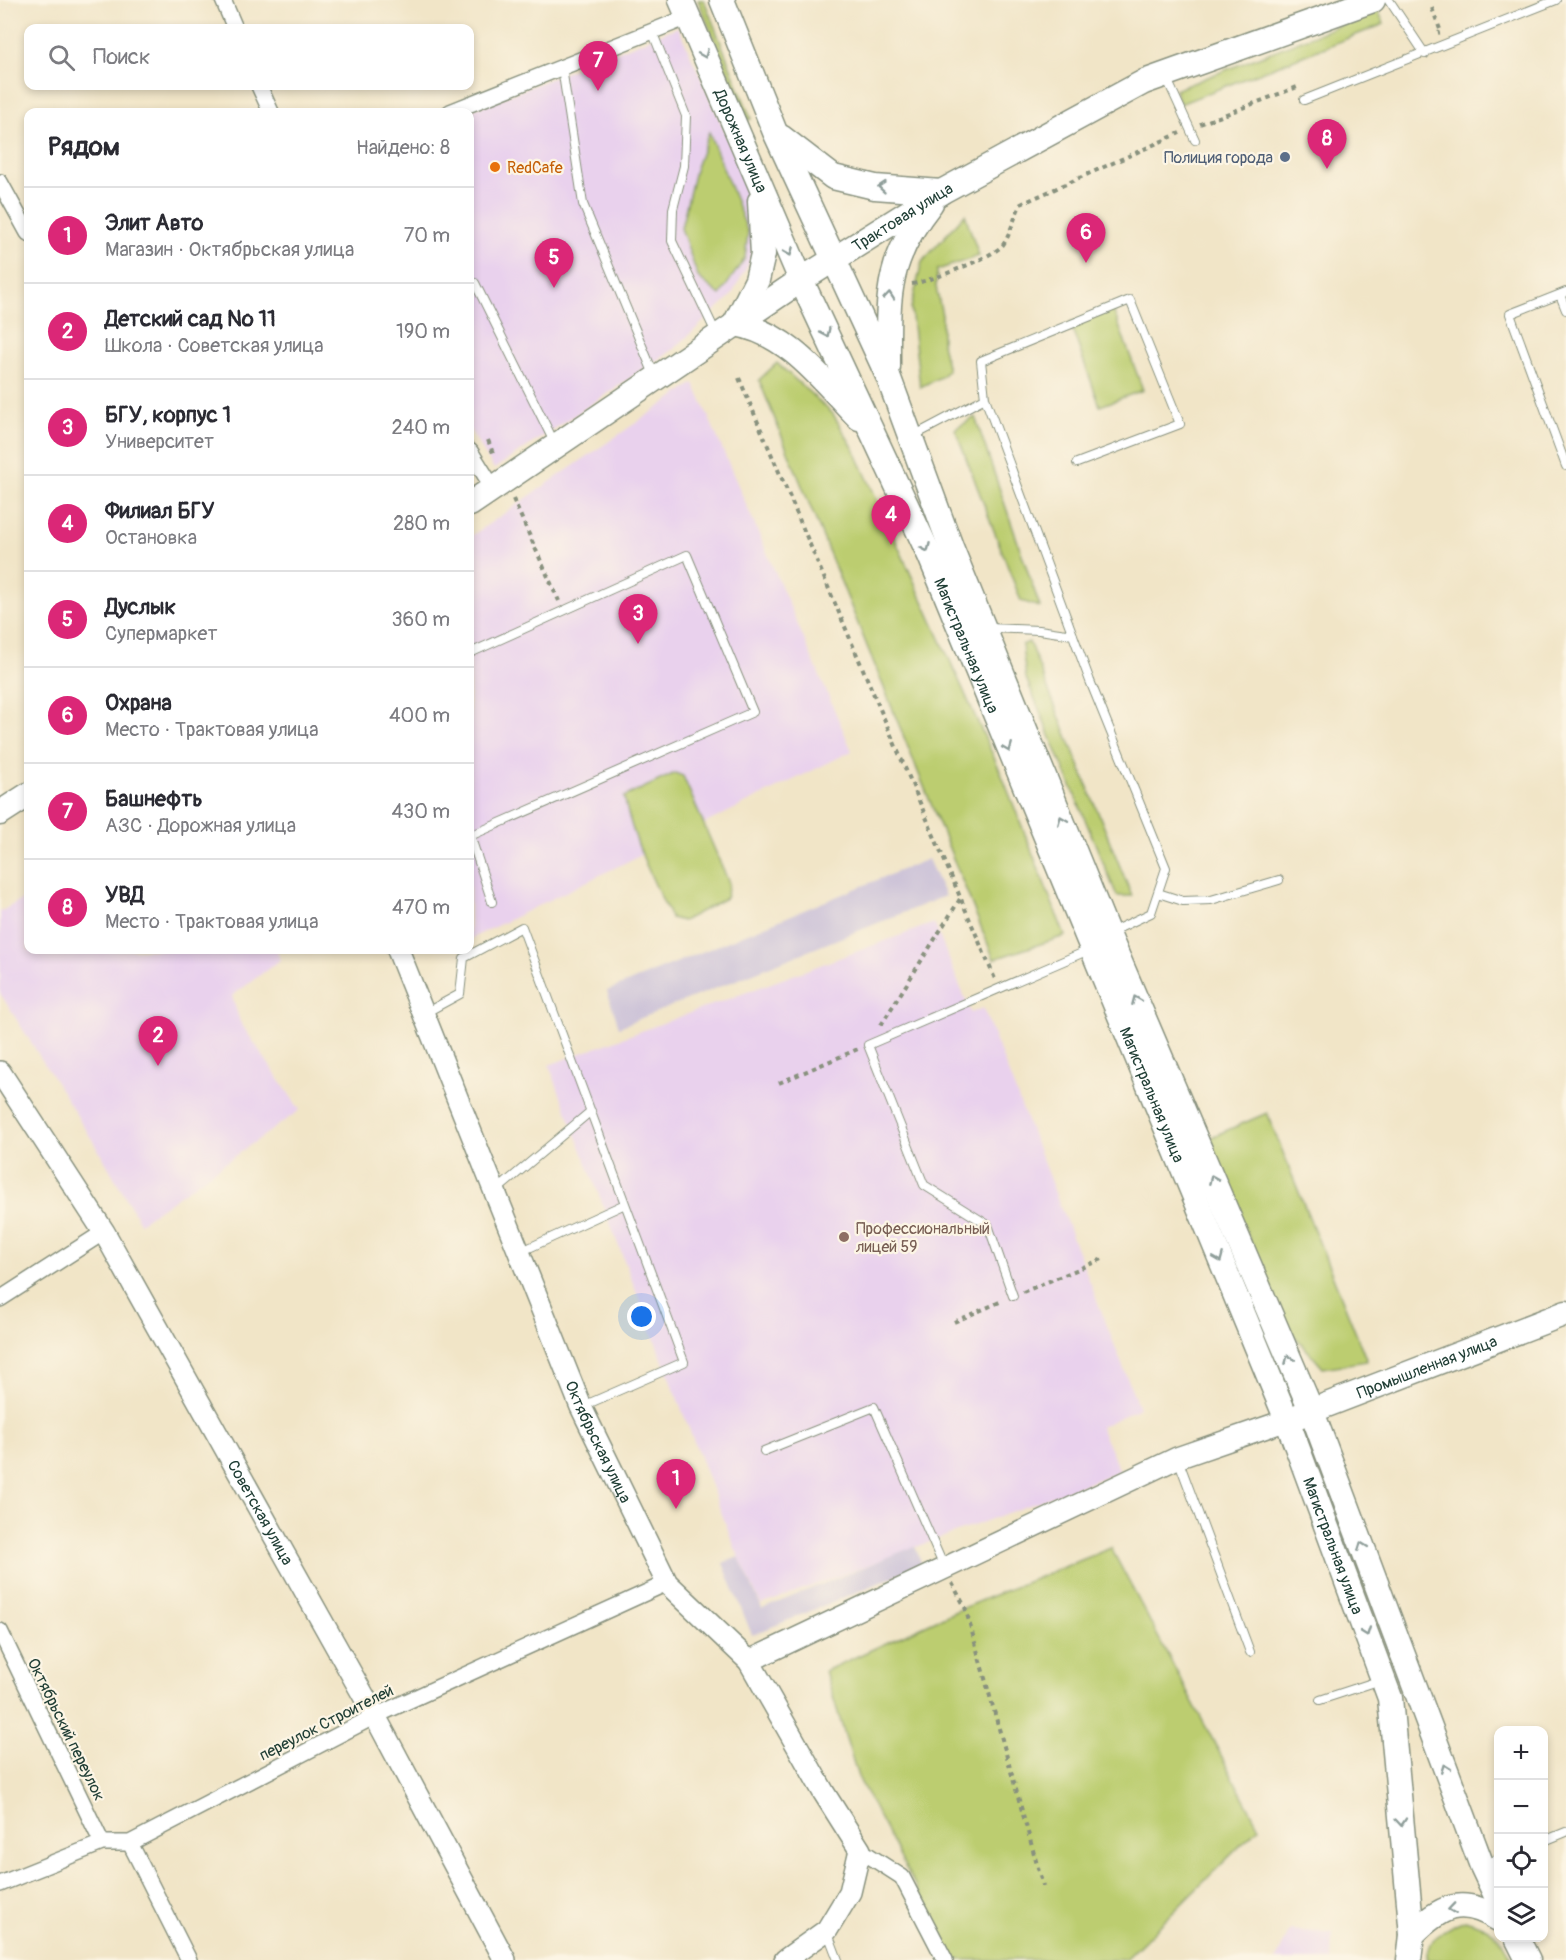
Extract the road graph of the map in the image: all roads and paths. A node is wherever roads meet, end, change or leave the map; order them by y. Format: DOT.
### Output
graph roads {
  1 [pos="223,0"];
  2 [pos="722,0"];
  3 [pos="1373,0"];
  4 [pos="1389,0"];
  5 [pos="1556,0"];
  6 [pos="1432,8"];
  7 [pos="684,9"];
  8 [pos="233,24"];
  9 [pos="652,32"];
  10 [pos="1417,41"];
  11 [pos="1425,54"];
  12 [pos="562,68"];
  13 [pos="1165,75"];
  14 [pos="1308,83"];
  15 [pos="261,90"];
  16 [pos="1304,100"];
  17 [pos="269,108"];
  18 [pos="460,108"];
  19 [pos="1190,129"];
  20 [pos="775,132"];
  21 [pos="1195,140"];
  22 [pos="0,182"];
  23 [pos="760,184"];
  24 [pos="940,192"];
  25 [pos="24,226"];
  26 [pos="834,259"];
  27 [pos="801,280"];
  28 [pos="475,283"];
  29 [pos="908,285"];
  30 [pos="1563,293"];
  31 [pos="1566,310"];
  32 [pos="726,330"];
  33 [pos="888,376"];
  34 [pos="655,378"];
  35 [pos="739,378"];
  36 [pos="985,398"];
  37 [pos="875,435"];
  38 [pos="911,437"];
  39 [pos="488,440"];
  40 [pos="556,445"];
  41 [pos="474,456"];
  42 [pos="1077,462"];
  43 [pos="1566,466"];
  44 [pos="498,484"];
  45 [pos="474,501"];
  46 [pos="563,610"];
  47 [pos="984,628"];
  48 [pos="1073,635"];
  49 [pos="474,651"];
  50 [pos="24,798"];
  51 [pos="0,813"];
  52 [pos="474,833"];
  53 [pos="474,847"];
  54 [pos="1279,880"];
  55 [pos="1158,893"];
  56 [pos="960,898"];
  57 [pos="492,902"];
  58 [pos="1100,941"];
  59 [pos="474,953"];
  60 [pos="400,954"];
  61 [pos="471,954"];
  62 [pos="998,987"];
  63 [pos="423,1014"];
  64 [pos="868,1045"];
  65 [pos="0,1072"];
  66 [pos="779,1083"];
  67 [pos="591,1111"];
  68 [pos="495,1192"];
  69 [pos="625,1204"];
  70 [pos="104,1232"];
  71 [pos="519,1252"];
  72 [pos="1106,1258"];
  73 [pos="1013,1296"];
  74 [pos="0,1299"];
  75 [pos="1566,1313"];
  76 [pos="954,1322"];
  77 [pos="581,1407"];
  78 [pos="1312,1412"];
  79 [pos="1287,1420"];
  80 [pos="764,1451"];
  81 [pos="1177,1458"];
  82 [pos="944,1567"];
  83 [pos="667,1583"];
  84 [pos="0,1631"];
  85 [pos="1250,1652"];
  86 [pos="749,1661"];
  87 [pos="1383,1679"];
  88 [pos="1320,1700"];
  89 [pos="375,1716"];
  90 [pos="1566,1832"];
  91 [pos="1548,1839"];
  92 [pos="102,1843"];
  93 [pos="130,1843"];
  94 [pos="860,1850"];
  95 [pos="1490,1862"];
  96 [pos="0,1884"];
  97 [pos="1043,1887"];
  98 [pos="1495,1888"];
  99 [pos="1494,1916"];
  100 [pos="827,1930"];
  101 [pos="1412,1935"];
  102 [pos="1519,1942"];
  103 [pos="189,1960"];
  104 [pos="505,1960"];
  105 [pos="785,1960"];
  106 [pos="837,1960"];
  107 [pos="945,1960"];
  108 [pos="1409,1960"];
  109 [pos="1528,1960"];
  1 -- 8 [label="street"];
  2 -- 20 [label="main road, Дорожная улица"];
  3 -- 13 [label="main road, Трактовая улица"];
  4 -- 10 [label="lane"];
  5 -- 11 [label="lane"];
  6 -- 10 [label="path"];
  7 -- 9 [label="street"];
  7 -- 23 [label="main road, Дорожная улица, one-way"];
  9 -- 12 [label="street"];
  9 -- 32 [label="lane"];
  10 -- 11 [label="lane"];
  11 -- 16 [label="lane"];
  12 -- 18 [label="street"];
  12 -- 34 [label="lane"];
  13 -- 19 [label="lane"];
  13 -- 24 [label="main road, Трактовая улица"];
  14 -- 19 [label="path"];
  15 -- 17 [label="street"];
  19 -- 21 [label="lane"];
  19 -- 29 [label="path"];
  24 -- 20 [label="main road, one-way"];
  20 -- 26 [label="main road, Дорожная улица"];
  22 -- 25 [label="street"];
  23 -- 27 [label="main road, Дорожная улица, one-way"];
  23 -- 32 [label="main road"];
  24 -- 26 [label="main road, Трактовая улица"];
  33 -- 24 [label="main road, one-way"];
  26 -- 27 [label="main road, Трактовая улица"];
  26 -- 33 [label="main road, Магистральная улица"];
  27 -- 32 [label="main road, Трактовая улица"];
  27 -- 37 [label="main road, Магистральная улица, one-way"];
  28 -- 40 [label="lane"];
  30 -- 31 [label="lane"];
  30 -- 43 [label="lane"];
  32 -- 34 [label="main road, Трактовая улица"];
  32 -- 37 [label="main road"];
  33 -- 38 [label="main road, Магистральная улица"];
  34 -- 40 [label="main road, Трактовая улица"];
  35 -- 56 [label="path"];
  36 -- 38 [label="lane"];
  36 -- 42 [label="lane"];
  36 -- 48 [label="lane"];
  37 -- 58 [label="main road, Магистральная улица, one-way"];
  38 -- 47 [label="main road, Магистральная улица"];
  39 -- 44 [label="path"];
  40 -- 44 [label="main road, Трактовая улица"];
  41 -- 44 [label="street"];
  44 -- 45 [label="main road, Трактовая улица"];
  44 -- 46 [label="path"];
  46 -- 49 [label="lane"];
  46 -- 52 [label="lane"];
  47 -- 48 [label="lane"];
  58 -- 47 [label="main road, Магистральная улица, one-way"];
  48 -- 55 [label="lane"];
  50 -- 51 [label="main road"];
  53 -- 57 [label="lane"];
  54 -- 55 [label="lane"];
  55 -- 58 [label="lane"];
  56 -- 62 [label="path"];
  56 -- 64 [label="path"];
  58 -- 62 [label="lane"];
  78 -- 58 [label="main road, Магистральная улица, one-way"];
  58 -- 79 [label="main road, Магистральная улица, one-way"];
  59 -- 67 [label="lane"];
  60 -- 63 [label="street, Октябрьская улица"];
  61 -- 63 [label="lane"];
  62 -- 64 [label="lane"];
  63 -- 68 [label="street, Октябрьская улица"];
  64 -- 66 [label="path"];
  64 -- 73 [label="lane"];
  65 -- 70 [label="street, Советская улица"];
  67 -- 68 [label="lane"];
  67 -- 69 [label="lane"];
  68 -- 71 [label="street, Октябрьская улица"];
  69 -- 71 [label="lane"];
  69 -- 77 [label="lane"];
  70 -- 74 [label="street"];
  70 -- 89 [label="street, Советская улица"];
  71 -- 77 [label="street, Октябрьская улица"];
  72 -- 73 [label="path"];
  73 -- 76 [label="path"];
  75 -- 78 [label="main road, Промышленная улица"];
  77 -- 83 [label="street, Октябрьская улица"];
  78 -- 79 [label="main road, Промышленная улица"];
  95 -- 78 [label="main road, Магистральная улица, one-way"];
  79 -- 81 [label="street"];
  79 -- 87 [label="main road, Магистральная улица, one-way"];
  80 -- 82 [label="lane"];
  81 -- 82 [label="street"];
  81 -- 85 [label="lane"];
  82 -- 86 [label="street"];
  82 -- 97 [label="path"];
  83 -- 86 [label="street, Октябрьская улица"];
  83 -- 89 [label="street, переулок Строителей"];
  84 -- 92 [label="street, Октябрьский переулок"];
  86 -- 94 [label="street, Октябрьская улица"];
  87 -- 88 [label="lane"];
  87 -- 101 [label="main road, Магистральная улица, one-way"];
  89 -- 93 [label="street, переулок Строителей"];
  89 -- 104 [label="street, Советская улица"];
  90 -- 91 [label="lane"];
  92 -- 93 [label="street, переулок Строителей"];
  92 -- 96 [label="street, переулок Строителей"];
  93 -- 103 [label="street"];
  94 -- 100 [label="street"];
  94 -- 107 [label="street"];
  95 -- 98 [label="main road, Магистральная улица"];
  99 -- 101 [label="main road, one-way"];
  100 -- 105 [label="street"];
  100 -- 106 [label="lane"];
  101 -- 108 [label="main road, Магистральная улица"];
  102 -- 109 [label="main road"];
}
